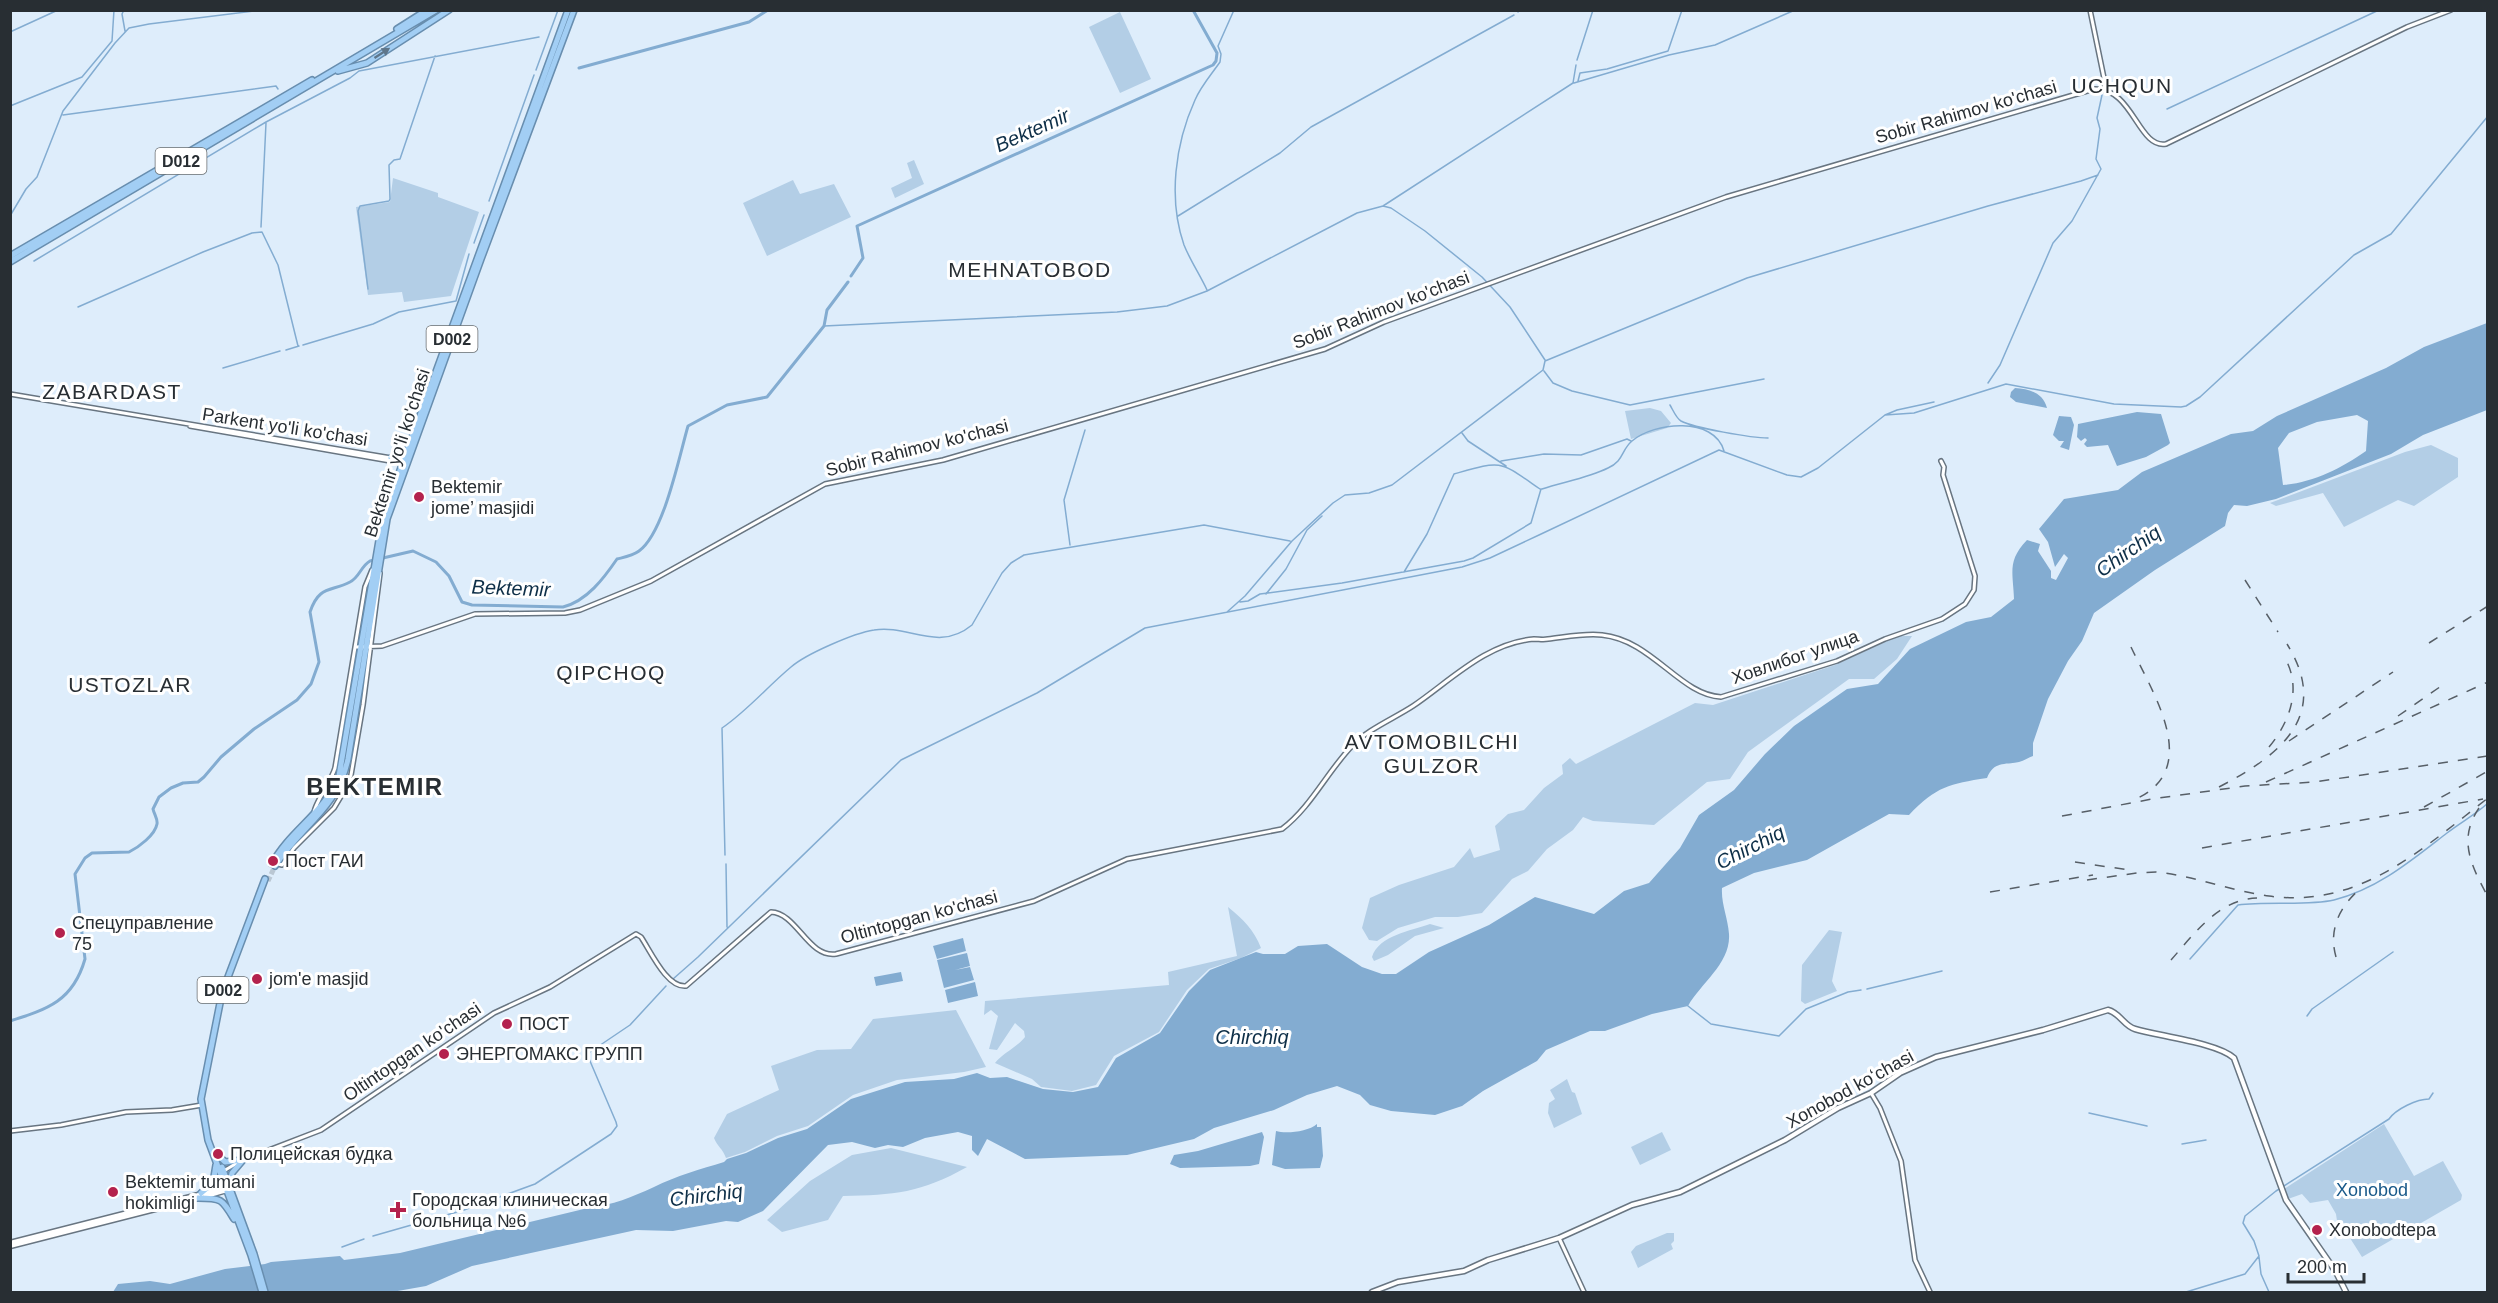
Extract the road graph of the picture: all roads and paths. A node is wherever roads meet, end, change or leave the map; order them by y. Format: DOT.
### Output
graph roads {
  1 [pos="427,10"];
  2 [pos="436,10"];
  3 [pos="449,10"];
  4 [pos="568,10"];
  5 [pos="574,10"];
  6 [pos="2090,10"];
  7 [pos="2451,10"];
  8 [pos="328,74"];
  9 [pos="2104,90"];
  10 [pos="495,215"];
  11 [pos="34,245"];
  12 [pos="10,256"];
  13 [pos="10,262"];
  14 [pos="10,394"];
  15 [pos="406,451"];
  16 [pos="391,459"];
  17 [pos="1941,461"];
  18 [pos="404,462"];
  19 [pos="398,473"];
  20 [pos="377,555"];
  21 [pos="375,567"];
  22 [pos="1534,639"];
  23 [pos="364,647"];
  24 [pos="366,680"];
  25 [pos="360,686"];
  26 [pos="358,699"];
  27 [pos="363,705"];
  28 [pos="315,815"];
  29 [pos="327,815"];
  30 [pos="276,865"];
  31 [pos="266,880"];
  32 [pos="1871,1093"];
  33 [pos="202,1105"];
  34 [pos="10,1131"];
  35 [pos="217,1157"];
  36 [pos="243,1160"];
  37 [pos="222,1172"];
  38 [pos="227,1189"];
  39 [pos="200,1196"];
  40 [pos="241,1228"];
  41 [pos="1559,1238"];
  42 [pos="10,1245"];
  43 [pos="252,1254"];
  44 [pos="263,1293"];
  45 [pos="1372,1293"];
  46 [pos="1584,1293"];
  47 [pos="1930,1293"];
  48 [pos="2346,1293"];
  1 -- 11 [label="highway, D012"];
  2 -- 8 [label="highway, D012"];
  8 -- 3 [label="highway, one-way"];
  4 -- 10 [label="highway, Bektemir yo'li ko'chasi / D002"];
  5 -- 10 [label="highway, Bektemir yo'li ko'chasi / D002"];
  6 -- 9 [label="street"];
  7 -- 9 [label="street"];
  8 -- 11 [label="highway, D012"];
  9 -- 23 [label="street, Sobir Rahimov ko'chasi"];
  10 -- 15 [label="highway, Bektemir yo'li ko'chasi / D002"];
  10 -- 18 [label="highway, Bektemir yo'li ko'chasi / D002"];
  11 -- 12 [label="highway, D012"];
  11 -- 13 [label="highway, D012"];
  14 -- 16 [label="street, Parkent yo'li ko'chasi"];
  15 -- 16 [label="highway"];
  15 -- 18 [label="highway, Bektemir yo'li ko'chasi / D002"];
  16 -- 18 [label="street, Parkent yo'li ko'chasi"];
  16 -- 19 [label="highway"];
  17 -- 22 [label="street, Ховлибог улица"];
  18 -- 19 [label="highway, Bektemir yo'li ko'chasi / D002"];
  18 -- 20 [label="highway, Bektemir yo'li ko'chasi / D002"];
  19 -- 20 [label="highway, Bektemir yo'li ko'chasi / D002"];
  20 -- 21 [label="highway, Bektemir yo'li ko'chasi / D002"];
  21 -- 23 [label="highway, Bektemir yo'li ko'chasi / D002"];
  21 -- 23 [label="street, Bektemir yo'li ko'chasi"];
  22 -- 36 [label="street, Oltintopgan ko'chasi"];
  23 -- 24 [label="street, Bektemir yo'li ko'chasi"];
  23 -- 25 [label="highway, Bektemir yo'li ko'chasi / D002"];
  23 -- 28 [label="highway, Bektemir yo'li ko'chasi / D002"];
  24 -- 25 [label="highway"];
  24 -- 27 [label="street, Bektemir yo'li ko'chasi"];
  25 -- 26 [label="highway, Bektemir yo'li ko'chasi / D002"];
  26 -- 27 [label="highway"];
  26 -- 28 [label="highway, Bektemir yo'li ko'chasi / D002"];
  27 -- 29 [label="street, Bektemir yo'li ko'chasi"];
  28 -- 29 [label="highway"];
  28 -- 30 [label="highway, Bektemir yo'li ko'chasi / D002"];
  29 -- 30 [label="street, Bektemir yo'li ko'chasi"];
  31 -- 33 [label="highway, D002"];
  32 -- 41 [label="main road, Xonobod koʻchasi"];
  32 -- 47 [label="street"];
  32 -- 48 [label="main road, Xonobod koʻchasi"];
  33 -- 34 [label="street"];
  33 -- 35 [label="highway, D002"];
  35 -- 36 [label="highway"];
  35 -- 37 [label="highway, D002"];
  35 -- 39 [label="highway"];
  36 -- 37 [label="street, Oltintopgan ko'chasi"];
  36 -- 38 [label="highway"];
  37 -- 38 [label="highway, D002"];
  38 -- 39 [label="main road"];
  38 -- 40 [label="highway, D002"];
  38 -- 43 [label="highway, D002"];
  39 -- 40 [label="highway"];
  39 -- 42 [label="main road"];
  40 -- 43 [label="highway, D002"];
  41 -- 45 [label="main road, Xonobod koʻchasi"];
  41 -- 46 [label="street"];
  43 -- 44 [label="highway, D002"];
}
